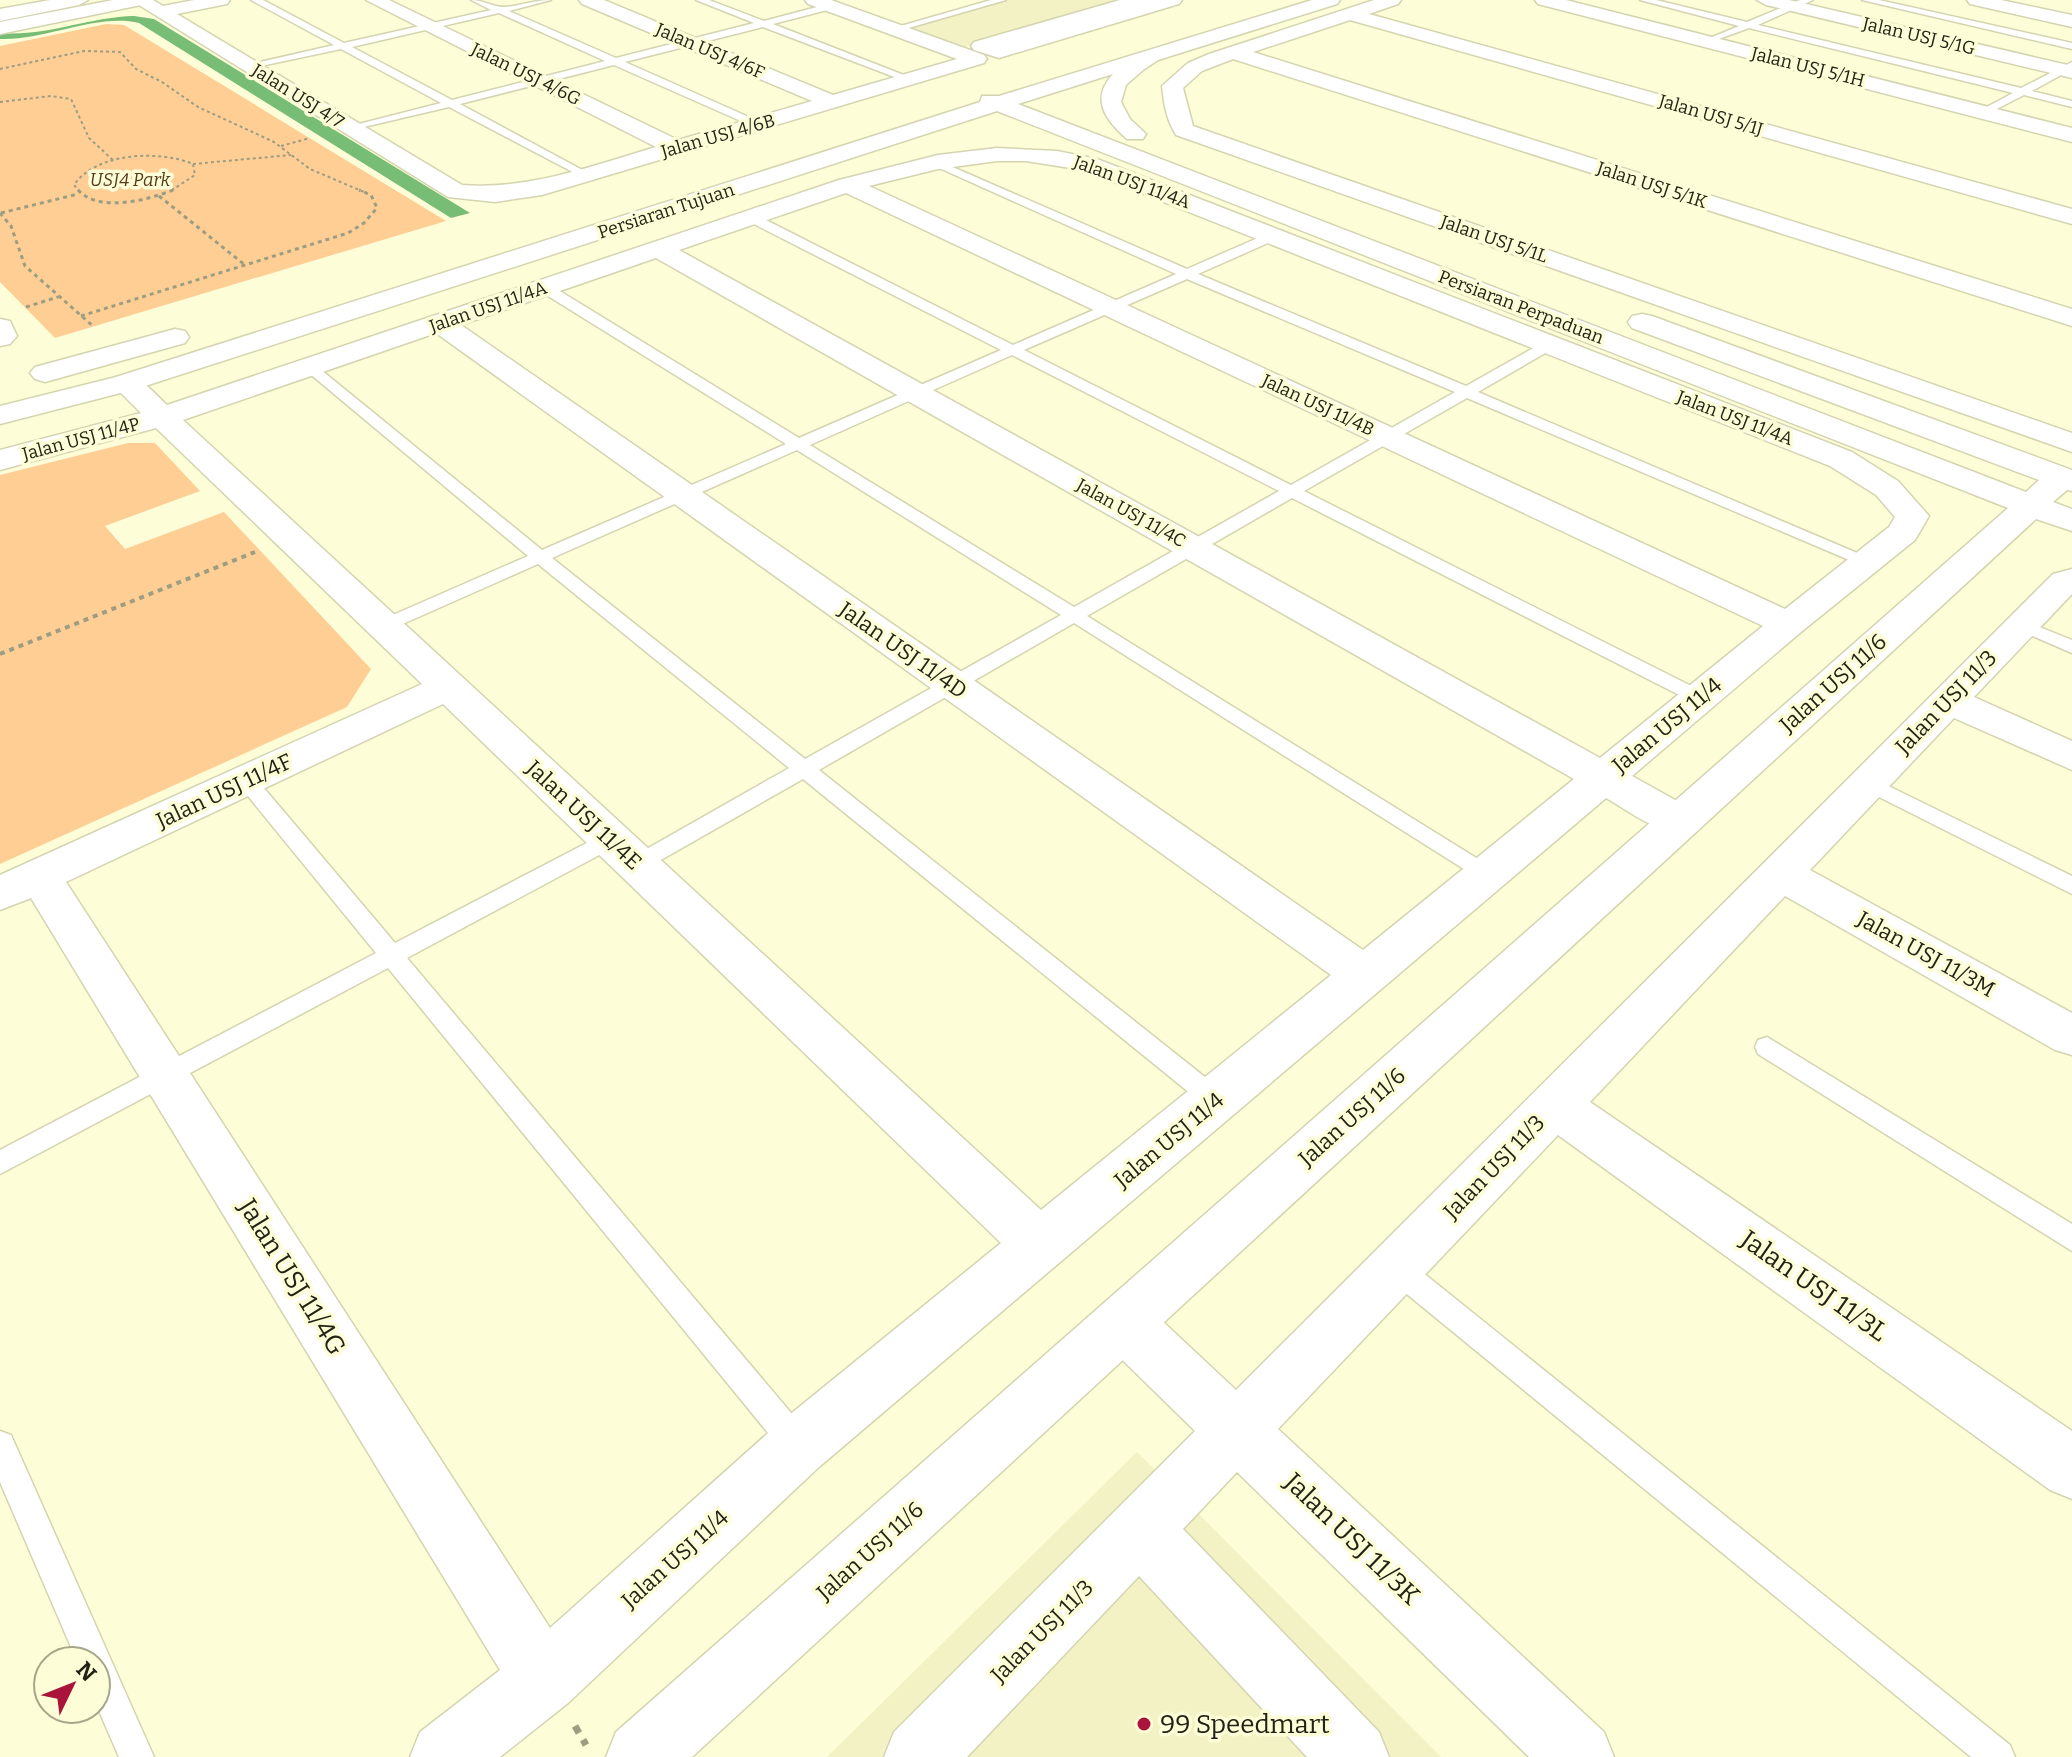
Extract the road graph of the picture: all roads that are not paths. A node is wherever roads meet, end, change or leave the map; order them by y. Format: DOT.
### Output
graph roads {
  1 [pos="79,0"];
  2 [pos="140,0"];
  3 [pos="221,0"];
  4 [pos="256,0"];
  5 [pos="375,0"];
  6 [pos="476,0"];
  7 [pos="546,0"];
  8 [pos="588,0"];
  9 [pos="701,0"];
  10 [pos="872,0"];
  11 [pos="1001,0"];
  12 [pos="1140,0"];
  13 [pos="1173,0"];
  14 [pos="1265,0"];
  15 [pos="1331,0"];
  16 [pos="1392,0"];
  17 [pos="1544,0"];
  18 [pos="1645,0"];
  19 [pos="1766,0"];
  20 [pos="1867,0"];
  21 [pos="1976,0"];
  22 [pos="1800,3"];
  23 [pos="828,5"];
  24 [pos="499,11"];
  25 [pos="161,12"];
  26 [pos="1350,14"];
  27 [pos="7,17"];
  28 [pos="2072,21"];
  29 [pos="762,24"];
  30 [pos="1748,25"];
  31 [pos="429,27"];
  32 [pos="895,29"];
  33 [pos="1708,42"];
  34 [pos="690,43"];
  35 [pos="341,46"];
  36 [pos="2072,46"];
  37 [pos="1169,50"];
  38 [pos="1232,52"];
  39 [pos="616,61"];
  40 [pos="251,67"];
  41 [pos="2069,69"];
  42 [pos="909,79"];
  43 [pos="540,81"];
  44 [pos="969,92"];
  45 [pos="2023,92"];
  46 [pos="998,93"];
  47 [pos="1026,94"];
  48 [pos="832,102"];
  49 [pos="2072,104"];
  50 [pos="447,105"];
  51 [pos="1985,112"];
  52 [pos="756,124"];
  53 [pos="351,129"];
  54 [pos="973,132"];
  55 [pos="1003,132"];
  56 [pos="1135,134"];
  57 [pos="2072,135"];
  58 [pos="1093,140"];
  59 [pos="868,144"];
  60 [pos="676,148"];
  61 [pos="932,161"];
  62 [pos="584,175"];
  63 [pos="847,185"];
  64 [pos="456,192"];
  65 [pos="577,214"];
  66 [pos="2072,217"];
  67 [pos="752,218"];
  68 [pos="1273,236"];
  69 [pos="658,249"];
  70 [pos="1449,250"];
  71 [pos="1187,274"];
  72 [pos="545,288"];
  73 [pos="1109,308"];
  74 [pos="1613,311"];
  75 [pos="2072,318"];
  76 [pos="5,322"];
  77 [pos="440,323"];
  78 [pos="199,331"];
  79 [pos="0,338"];
  80 [pos="1549,345"];
  81 [pos="1014,349"];
  82 [pos="310,368"];
  83 [pos="15,381"];
  84 [pos="126,383"];
  85 [pos="1467,392"];
  86 [pos="915,393"];
  87 [pos="0,415"];
  88 [pos="162,417"];
  89 [pos="1388,437"];
  90 [pos="2072,443"];
  91 [pos="798,444"];
  92 [pos="0,460"];
  93 [pos="1292,491"];
  94 [pos="683,494"];
  95 [pos="2059,496"];
  96 [pos="1903,533"];
  97 [pos="1192,548"];
  98 [pos="540,557"];
  99 [pos="1867,561"];
  100 [pos="2072,580"];
  101 [pos="1074,615"];
  102 [pos="1788,624"];
  103 [pos="2022,625"];
  104 [pos="383,626"];
  105 [pos="2072,647"];
  106 [pos="952,684"];
  107 [pos="448,687"];
  108 [pos="1700,698"];
  109 [pos="1949,700"];
  110 [pos="2072,757"];
  111 [pos="806,768"];
  112 [pos="1604,777"];
  113 [pos="246,780"];
  114 [pos="1868,783"];
  115 [pos="1680,821"];
  116 [pos="623,852"];
  117 [pos="1780,873"];
  118 [pos="1486,875"];
  119 [pos="20,885"];
  120 [pos="2072,886"];
  121 [pos="390,956"];
  122 [pos="1365,975"];
  123 [pos="2072,1036"];
  124 [pos="1767,1047"];
  125 [pos="166,1075"];
  126 [pos="1216,1100"];
  127 [pos="1555,1105"];
  128 [pos="0,1163"];
  129 [pos="2072,1239"];
  130 [pos="1042,1246"];
  131 [pos="1396,1268"];
  132 [pos="1124,1323"];
  133 [pos="1238,1430"];
  134 [pos="0,1446"];
  135 [pos="798,1446"];
  136 [pos="2072,1468"];
  137 [pos="1141,1531"];
  138 [pos="87,1645"];
  139 [pos="544,1679"];
  140 [pos="112,1701"];
  141 [pos="137,1757"];
  142 [pos="445,1757"];
  143 [pos="641,1757"];
  144 [pos="919,1757"];
  145 [pos="1354,1757"];
  146 [pos="1579,1757"];
  147 [pos="1998,1757"];
  1 -- 27 [label="street"];
  2 -- 25 [label="street, Jalan USJ 4/7"];
  2 -- 27 [label="street"];
  3 -- 25 [label="street"];
  4 -- 35 [label="lane"];
  5 -- 31 [label="street, Jalan USJ 4/6G"];
  6 -- 24 [label="lane"];
  7 -- 24 [label="lane"];
  8 -- 34 [label="street, Jalan USJ 4/6F"];
  9 -- 29 [label="lane"];
  10 -- 23 [label="street"];
  11 -- 32 [label="lane"];
  12 -- 13 [label="street"];
  14 -- 46 [label="street, Persiaran Tujuan"];
  15 -- 37 [label="street, Persiaran Tujuan"];
  16 -- 26 [label="street, Jalan USJ 5/1L"];
  17 -- 33 [label="street, Jalan USJ 5/1H"];
  18 -- 30 [label="lane"];
  19 -- 22 [label="street, Jalan USJ 5/1G"];
  20 -- 36 [label="lane"];
  21 -- 28 [label="street"];
  22 -- 30 [label="lane"];
  22 -- 41 [label="street, Jalan USJ 5/1G"];
  23 -- 29 [label="lane"];
  23 -- 32 [label="street"];
  24 -- 31 [label="lane"];
  24 -- 39 [label="lane"];
  25 -- 40 [label="street, Jalan USJ 4/7"];
  26 -- 38 [label="street, Jalan USJ 5/1L"];
  26 -- 66 [label="street, Jalan USJ 5/1J"];
  29 -- 34 [label="lane"];
  29 -- 42 [label="lane"];
  30 -- 33 [label="lane"];
  30 -- 45 [label="lane"];
  31 -- 35 [label="lane"];
  31 -- 43 [label="street, Jalan USJ 4/6G"];
  32 -- 42 [label="street, Jalan USJ 4/6B"];
  33 -- 51 [label="street, Jalan USJ 5/1H"];
  34 -- 39 [label="lane"];
  34 -- 48 [label="street, Jalan USJ 4/6F"];
  35 -- 40 [label="lane"];
  35 -- 50 [label="lane"];
  37 -- 47 [label="street, Persiaran Tujuan"];
  37 -- 56 [label="street"];
  38 -- 75 [label="street, Jalan USJ 5/1K"];
  38 -- 90 [label="street, Jalan USJ 5/1L"];
  39 -- 43 [label="lane"];
  39 -- 52 [label="lane"];
  40 -- 53 [label="street, Jalan USJ 4/7"];
  41 -- 45 [label="lane"];
  42 -- 48 [label="street, Jalan USJ 4/6B"];
  43 -- 50 [label="lane"];
  43 -- 60 [label="street, Jalan USJ 4/6G"];
  44 -- 46 [label="street, Persiaran Perpaduan"];
  44 -- 65 [label="street, Persiaran Tujuan"];
  45 -- 49 [label="lane"];
  45 -- 51 [label="lane"];
  46 -- 47 [label="street, Persiaran Tujuan"];
  46 -- 58 [label="street, Persiaran Perpaduan"];
  46 -- 59 [label="street, Persiaran Tujuan"];
  47 -- 56 [label="street, Persiaran Perpaduan"];
  48 -- 52 [label="street, Jalan USJ 4/6B"];
  50 -- 53 [label="lane"];
  50 -- 62 [label="lane"];
  51 -- 57 [label="street, Jalan USJ 5/1H"];
  52 -- 60 [label="street, Jalan USJ 4/6B"];
  53 -- 64 [label="street, Jalan USJ 4/7"];
  54 -- 59 [label="street"];
  55 -- 58 [label="street"];
  56 -- 70 [label="street, Persiaran Perpaduan"];
  58 -- 95 [label="street, Persiaran Perpaduan"];
  59 -- 84 [label="street, Persiaran Tujuan"];
  60 -- 62 [label="street, Jalan USJ 4/6B"];
  61 -- 63 [label="street, Jalan USJ 11/4A"];
  61 -- 68 [label="street, Jalan USJ 11/4A"];
  61 -- 71 [label="lane"];
  62 -- 64 [label="street, Jalan USJ 4/6B"];
  63 -- 67 [label="street, Jalan USJ 11/4A"];
  63 -- 73 [label="street, Jalan USJ 11/4B"];
  67 -- 69 [label="street, Jalan USJ 11/4A"];
  67 -- 81 [label="lane"];
  68 -- 71 [label="lane"];
  68 -- 80 [label="street, Jalan USJ 11/4A"];
  69 -- 72 [label="street, Jalan USJ 11/4A"];
  69 -- 86 [label="street, Jalan USJ 11/4C"];
  71 -- 73 [label="lane"];
  71 -- 85 [label="lane"];
  72 -- 77 [label="street, Jalan USJ 11/4A"];
  72 -- 91 [label="lane"];
  73 -- 81 [label="lane"];
  73 -- 89 [label="street, Jalan USJ 11/4B"];
  74 -- 95 [label="street, Persiaran Perpaduan"];
  76 -- 79 [label="street"];
  77 -- 82 [label="street, Jalan USJ 11/4A"];
  77 -- 94 [label="street, Jalan USJ 11/4D"];
  78 -- 83 [label="street"];
  80 -- 85 [label="lane"];
  80 -- 96 [label="street, Jalan USJ 11/4A"];
  81 -- 86 [label="lane"];
  81 -- 93 [label="lane"];
  82 -- 88 [label="street, Jalan USJ 11/4A"];
  82 -- 98 [label="lane"];
  84 -- 87 [label="street, Persiaran Tujuan"];
  84 -- 88 [label="street, Jalan USJ 11/4E"];
  85 -- 89 [label="lane"];
  85 -- 99 [label="lane"];
  86 -- 91 [label="lane"];
  86 -- 97 [label="street, Jalan USJ 11/4C"];
  88 -- 92 [label="street, Jalan USJ 11/4P"];
  88 -- 104 [label="street, Jalan USJ 11/4E"];
  89 -- 93 [label="lane"];
  89 -- 102 [label="street, Jalan USJ 11/4B"];
  91 -- 94 [label="lane"];
  91 -- 101 [label="lane"];
  93 -- 97 [label="lane"];
  93 -- 108 [label="lane"];
  94 -- 98 [label="lane"];
  94 -- 106 [label="street, Jalan USJ 11/4D"];
  95 -- 115 [label="street, Jalan USJ 11/6"];
  96 -- 99 [label="street, Jalan USJ 11/4"];
  97 -- 101 [label="lane"];
  97 -- 112 [label="street, Jalan USJ 11/4C"];
  98 -- 104 [label="lane"];
  98 -- 111 [label="lane"];
  99 -- 102 [label="street, Jalan USJ 11/4"];
  100 -- 103 [label="street, Jalan USJ 11/3"];
  101 -- 106 [label="lane"];
  101 -- 118 [label="lane"];
  102 -- 108 [label="street, Jalan USJ 11/4"];
  103 -- 105 [label="lane"];
  103 -- 109 [label="street, Jalan USJ 11/3"];
  104 -- 107 [label="street, Jalan USJ 11/4E"];
  106 -- 111 [label="lane"];
  106 -- 122 [label="street, Jalan USJ 11/4D"];
  107 -- 113 [label="street, Jalan USJ 11/4F"];
  107 -- 116 [label="street, Jalan USJ 11/4E"];
  108 -- 112 [label="street, Jalan USJ 11/4"];
  109 -- 110 [label="street"];
  109 -- 114 [label="street, Jalan USJ 11/3"];
  111 -- 116 [label="lane"];
  111 -- 126 [label="lane"];
  112 -- 115 [label="street, Jalan USJ 11/4C"];
  112 -- 118 [label="street, Jalan USJ 11/4"];
  113 -- 119 [label="street, Jalan USJ 11/4F"];
  113 -- 121 [label="lane"];
  114 -- 117 [label="street, Jalan USJ 11/3"];
  114 -- 120 [label="lane"];
  115 -- 132 [label="street, Jalan USJ 11/6"];
  116 -- 121 [label="lane"];
  116 -- 130 [label="street, Jalan USJ 11/4E"];
  117 -- 123 [label="street, Jalan USJ 11/3M"];
  117 -- 127 [label="street, Jalan USJ 11/3"];
  118 -- 122 [label="street, Jalan USJ 11/4"];
  119 -- 125 [label="street, Jalan USJ 11/4G"];
  121 -- 125 [label="lane"];
  121 -- 135 [label="lane"];
  122 -- 126 [label="street, Jalan USJ 11/4"];
  124 -- 129 [label="lane"];
  125 -- 128 [label="lane"];
  125 -- 139 [label="street, Jalan USJ 11/4G"];
  126 -- 130 [label="street, Jalan USJ 11/4"];
  127 -- 131 [label="street, Jalan USJ 11/3"];
  127 -- 136 [label="street, Jalan USJ 11/3L"];
  130 -- 135 [label="street, Jalan USJ 11/4"];
  131 -- 133 [label="street, Jalan USJ 11/3"];
  131 -- 147 [label="lane"];
  132 -- 133 [label="street, Jalan USJ 11/3K"];
  132 -- 143 [label="street, Jalan USJ 11/6"];
  133 -- 137 [label="street, Jalan USJ 11/3"];
  133 -- 146 [label="street, Jalan USJ 11/3K"];
  134 -- 138 [label="lane"];
  135 -- 139 [label="street, Jalan USJ 11/4"];
  137 -- 144 [label="street, Jalan USJ 11/3"];
  137 -- 145 [label="street"];
  139 -- 142 [label="street, Jalan USJ 11/4"];
  140 -- 141 [label="lane"];
}
